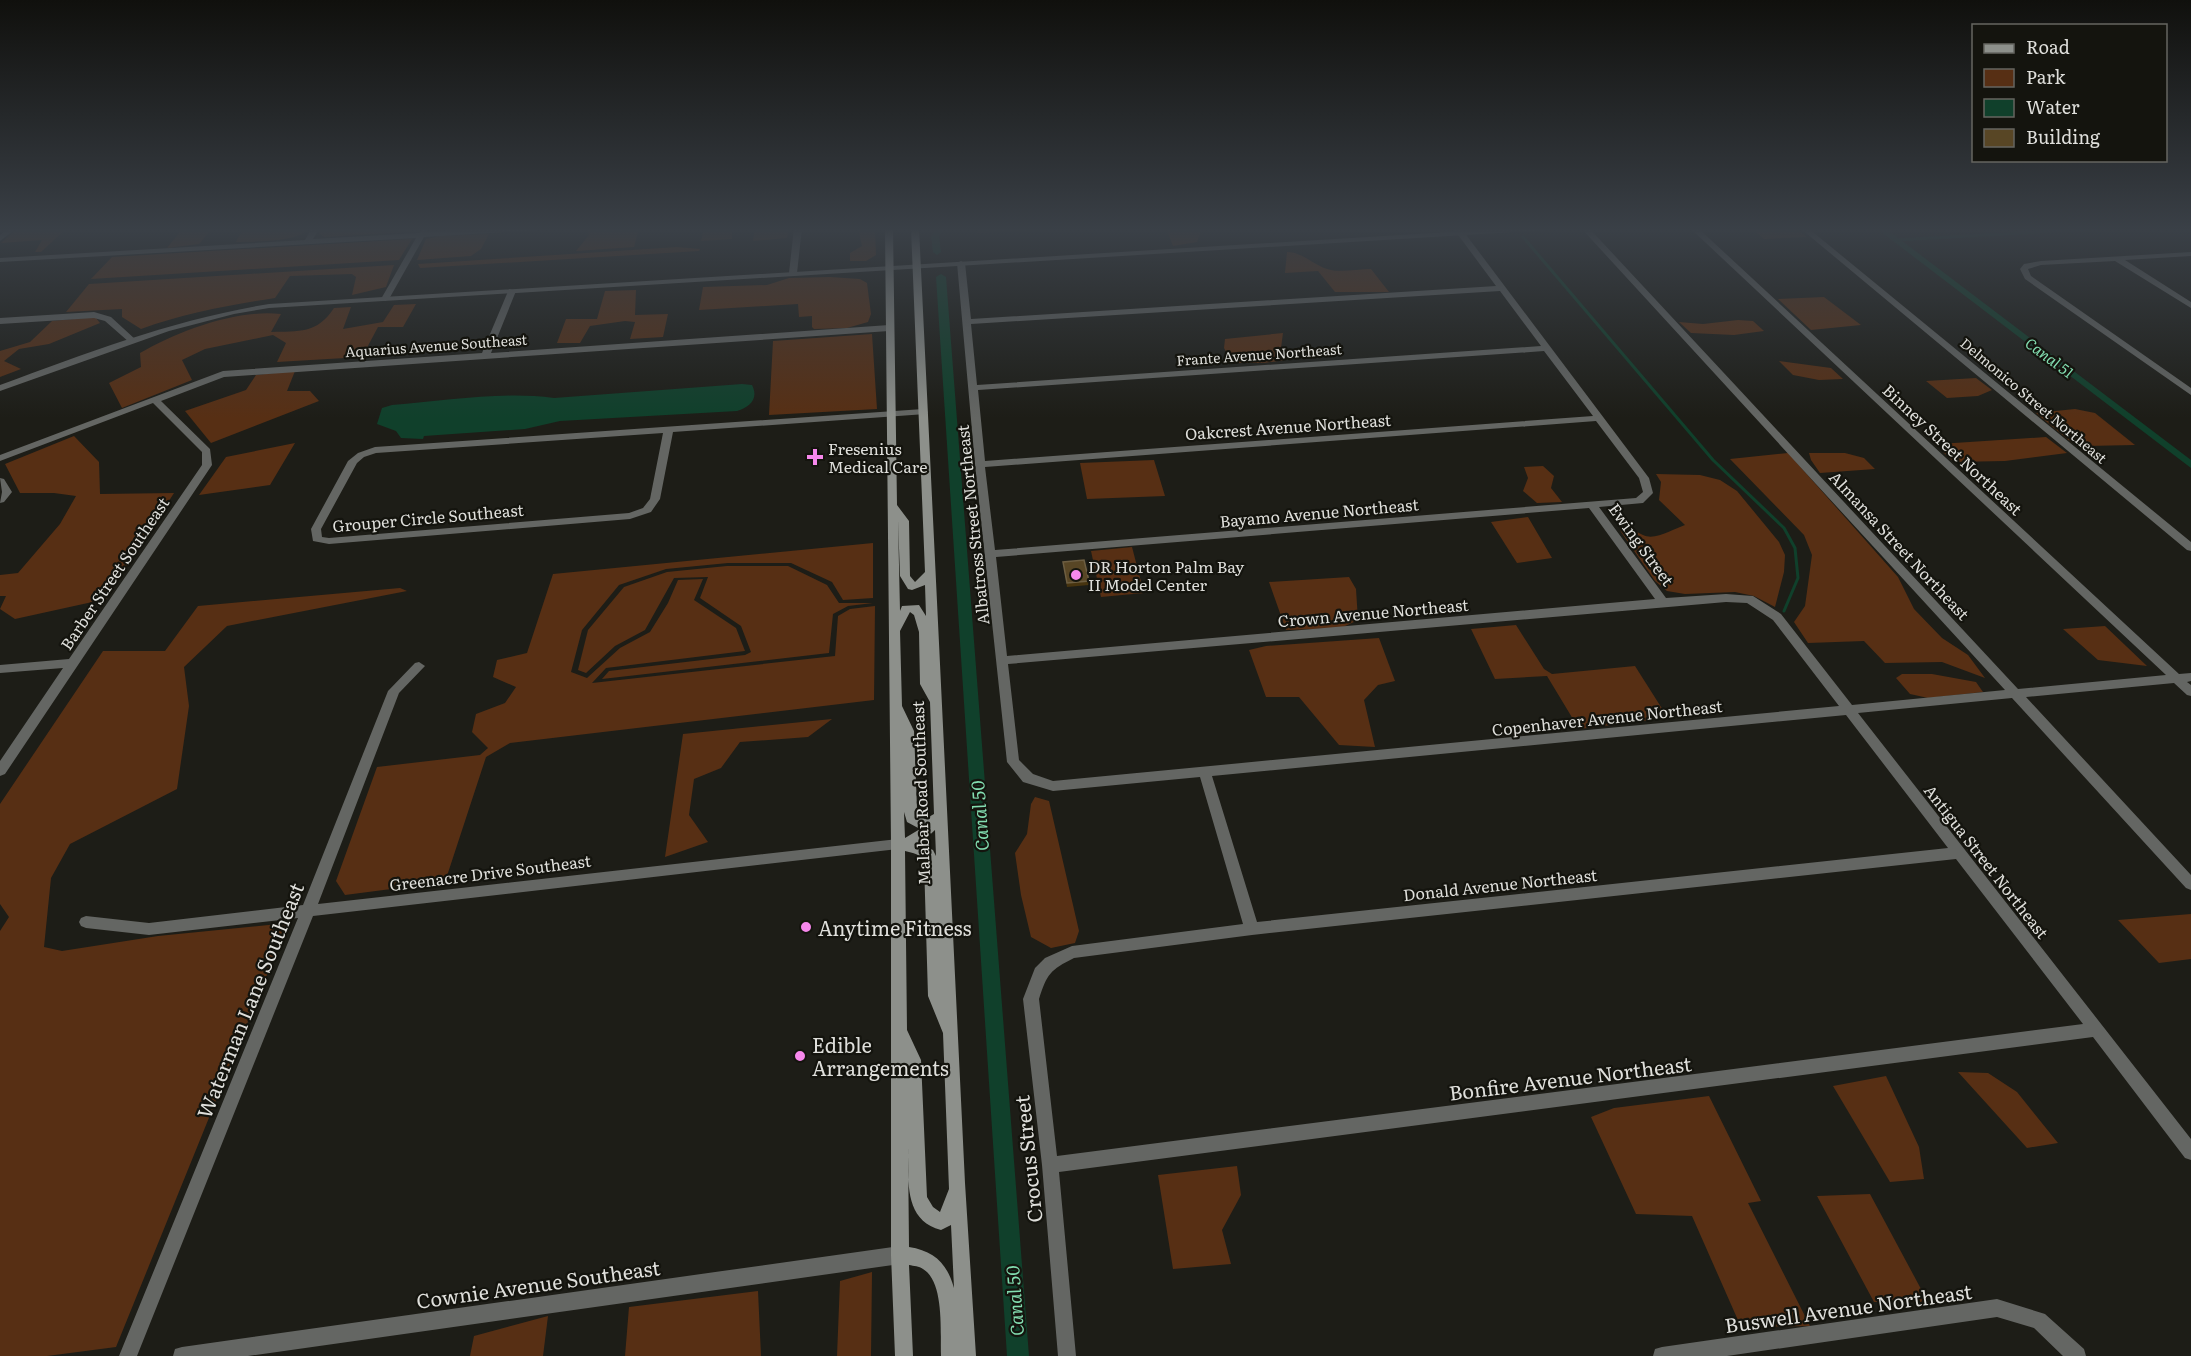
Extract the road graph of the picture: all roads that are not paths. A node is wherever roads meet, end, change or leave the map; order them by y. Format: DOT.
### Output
graph roads {
  1 [pos="389,291"];
  2 [pos="508,291"];
  3 [pos="512,291"];
  4 [pos="890,291"];
  5 [pos="917,291"];
  6 [pos="964,291"];
  7 [pos="1449,291"];
  8 [pos="1503,291"];
  9 [pos="1643,291"];
  10 [pos="1762,291"];
  11 [pos="1881,291"];
  12 [pos="2048,291"];
  13 [pos="2168,291"];
  14 [pos="385,299"];
  15 [pos="2191,306"];
  16 [pos="0,321"];
  17 [pos="967,322"];
  18 [pos="889,328"];
  19 [pos="132,340"];
  20 [pos="1546,348"];
  21 [pos="486,354"];
  22 [pos="0,388"];
  23 [pos="974,388"];
  24 [pos="2191,392"];
  25 [pos="156,400"];
  26 [pos="923,412"];
  27 [pos="890,414"];
  28 [pos="1598,418"];
  29 [pos="669,429"];
  30 [pos="0,458"];
  31 [pos="980,464"];
  32 [pos="0,481"];
  33 [pos="0,500"];
  34 [pos="892,505"];
  35 [pos="1593,506"];
  36 [pos="2191,548"];
  37 [pos="990,554"];
  38 [pos="930,573"];
  39 [pos="1749,599"];
  40 [pos="1663,602"];
  41 [pos="896,632"];
  42 [pos="1001,661"];
  43 [pos="73,663"];
  44 [pos="418,666"];
  45 [pos="0,669"];
  46 [pos="2191,676"];
  47 [pos="2176,678"];
  48 [pos="2191,692"];
  49 [pos="2014,693"];
  50 [pos="936,702"];
  51 [pos="895,705"];
  52 [pos="1847,710"];
  53 [pos="0,771"];
  54 [pos="1204,772"];
  55 [pos="1028,778"];
  56 [pos="940,807"];
  57 [pos="933,822"];
  58 [pos="898,844"];
  59 [pos="1957,853"];
  60 [pos="2191,884"];
  61 [pos="308,911"];
  62 [pos="86,922"];
  63 [pos="1252,929"];
  64 [pos="1050,963"];
  65 [pos="2095,1030"];
  66 [pos="899,1032"];
  67 [pos="950,1036"];
  68 [pos="2191,1152"];
  69 [pos="1050,1165"];
  70 [pos="957,1183"];
  71 [pos="900,1255"];
  72 [pos="128,1356"];
  73 [pos="182,1356"];
  74 [pos="904,1356"];
  75 [pos="950,1356"];
  76 [pos="967,1356"];
  77 [pos="1067,1356"];
  78 [pos="1662,1356"];
  79 [pos="2077,1356"];
  1 -- 14 [label="street"];
  2 -- 14 [label="street"];
  3 -- 21 [label="street"];
  4 -- 18 [label="main road, Malabar Road Southeast"];
  5 -- 26 [label="main road, Malabar Road Southeast"];
  6 -- 17 [label="street, Albatross Street Northeast"];
  7 -- 17 [label="street"];
  8 -- 20 [label="street"];
  9 -- 49 [label="street, Almansa Street Northeast"];
  10 -- 47 [label="street, Binney Street Northeast"];
  11 -- 36 [label="street, Delmonico Street Northeast"];
  12 -- 24 [label="street"];
  13 -- 15 [label="street"];
  14 -- 19 [label="street"];
  16 -- 19 [label="street"];
  17 -- 23 [label="street, Albatross Street Northeast"];
  18 -- 21 [label="street, Aquarius Avenue Southeast"];
  18 -- 27 [label="main road, Malabar Road Southeast"];
  19 -- 22 [label="street"];
  20 -- 23 [label="street, Frante Avenue Northeast"];
  20 -- 28 [label="street"];
  21 -- 25 [label="street, Aquarius Avenue Southeast"];
  23 -- 31 [label="street, Albatross Street Northeast"];
  25 -- 30 [label="street, Aquarius Avenue Southeast"];
  25 -- 43 [label="street, Barber Street Southeast"];
  26 -- 27 [label="street, Grouper Circle Southeast"];
  26 -- 38 [label="main road, Malabar Road Southeast"];
  27 -- 29 [label="street, Grouper Circle Southeast"];
  27 -- 34 [label="main road, Malabar Road Southeast"];
  28 -- 31 [label="street, Oakcrest Avenue Northeast"];
  28 -- 35 [label="street, Bayamo Avenue Northeast"];
  29 -- 29 [label="street, Grouper Circle Southeast"];
  31 -- 37 [label="street, Albatross Street Northeast"];
  32 -- 33 [label="street"];
  34 -- 38 [label="main road"];
  34 -- 41 [label="main road, Malabar Road Southeast"];
  35 -- 37 [label="street, Bayamo Avenue Northeast"];
  35 -- 40 [label="street, Ewing Street"];
  37 -- 42 [label="street, Albatross Street Northeast"];
  38 -- 50 [label="main road, Malabar Road Southeast"];
  39 -- 40 [label="street, Crown Avenue Northeast"];
  39 -- 52 [label="street, Antigua Street Northeast"];
  40 -- 42 [label="street, Crown Avenue Northeast"];
  41 -- 50 [label="main road"];
  41 -- 51 [label="main road, Malabar Road Southeast"];
  42 -- 55 [label="street, Albatross Street Northeast"];
  43 -- 45 [label="street"];
  43 -- 53 [label="street, Barber Street Southeast"];
  44 -- 61 [label="street, Waterman Lane Southeast"];
  46 -- 47 [label="street, Copenhaver Avenue Northeast"];
  47 -- 48 [label="street, Binney Street Northeast"];
  47 -- 49 [label="street, Copenhaver Avenue Northeast"];
  49 -- 52 [label="street, Copenhaver Avenue Northeast"];
  49 -- 60 [label="street, Almansa Street Northeast"];
  50 -- 56 [label="main road, Malabar Road Southeast"];
  51 -- 57 [label="main road"];
  51 -- 58 [label="main road, Malabar Road Southeast"];
  52 -- 54 [label="street, Copenhaver Avenue Northeast"];
  52 -- 59 [label="street, Antigua Street Northeast"];
  54 -- 55 [label="street, Copenhaver Avenue Northeast"];
  54 -- 63 [label="street"];
  56 -- 57 [label="main road"];
  56 -- 67 [label="main road, Malabar Road Southeast"];
  57 -- 58 [label="main road"];
  58 -- 61 [label="street, Greenacre Drive Southeast"];
  58 -- 66 [label="main road, Malabar Road Southeast"];
  58 -- 67 [label="main road"];
  59 -- 63 [label="street, Donald Avenue Northeast"];
  59 -- 65 [label="street, Antigua Street Northeast"];
  61 -- 62 [label="street, Greenacre Drive Southeast"];
  61 -- 72 [label="street, Waterman Lane Southeast"];
  63 -- 64 [label="street, Donald Avenue Northeast"];
  64 -- 69 [label="street, Crocus Street"];
  65 -- 68 [label="street, Antigua Street Northeast"];
  65 -- 69 [label="street, Bonfire Avenue Northeast"];
  66 -- 70 [label="main road"];
  66 -- 71 [label="main road, Malabar Road Southeast"];
  67 -- 70 [label="main road, Malabar Road Southeast"];
  69 -- 77 [label="street, Crocus Street"];
  70 -- 76 [label="main road, Malabar Road Southeast"];
  71 -- 73 [label="street, Cownie Avenue Southeast"];
  71 -- 74 [label="main road, Malabar Road Southeast"];
  71 -- 75 [label="main road"];
  78 -- 79 [label="street, Buswell Avenue Northeast"];
}
